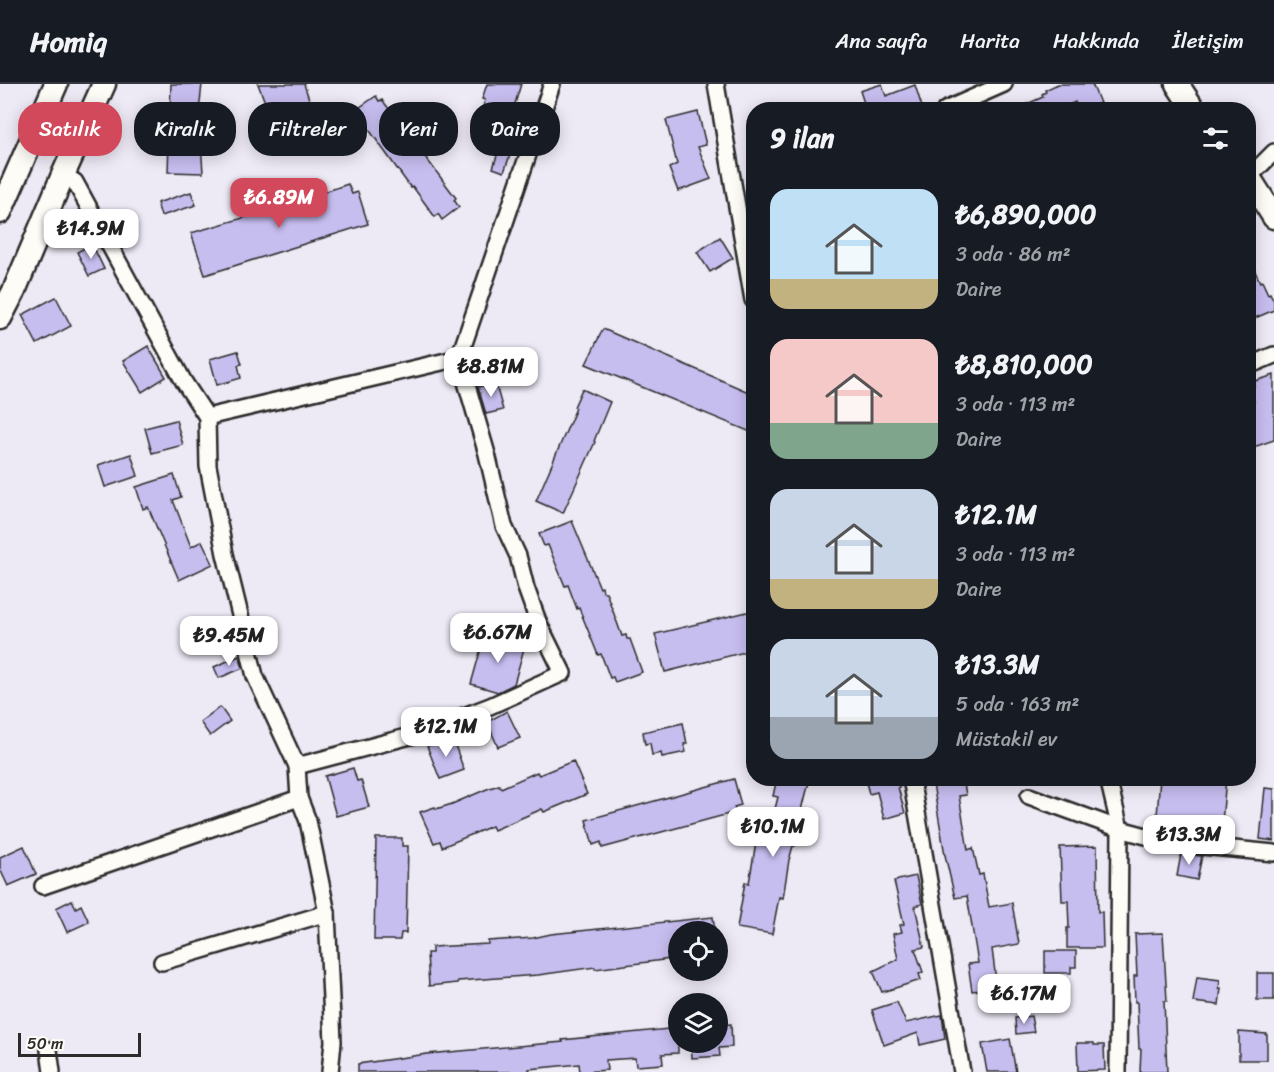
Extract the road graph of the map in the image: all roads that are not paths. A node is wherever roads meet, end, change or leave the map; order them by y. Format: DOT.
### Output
graph roads {
  1 [pos="56,84"];
  2 [pos="104,84"];
  3 [pos="552,84"];
  4 [pos="716,84"];
  5 [pos="1004,84"];
  6 [pos="1177,84"];
  7 [pos="963,102"];
  8 [pos="1189,102"];
  9 [pos="1274,152"];
  10 [pos="1256,169"];
  11 [pos="63,175"];
  12 [pos="1256,189"];
  13 [pos="0,212"];
  14 [pos="1274,217"];
  15 [pos="746,259"];
  16 [pos="0,318"];
  17 [pos="1274,355"];
  18 [pos="459,358"];
  19 [pos="1256,363"];
  20 [pos="207,417"];
  21 [pos="297,766"];
  22 [pos="912,786"];
  23 [pos="1110,786"];
  24 [pos="1029,796"];
  25 [pos="299,798"];
  26 [pos="1120,829"];
  27 [pos="1274,853"];
  28 [pos="43,886"];
  29 [pos="327,913"];
  30 [pos="162,962"];
  31 [pos="49,1050"];
  32 [pos="52,1072"];
  33 [pos="330,1072"];
  34 [pos="962,1072"];
  35 [pos="1118,1072"];
  1 -- 13 [label="main road"];
  2 -- 11 [label="main road"];
  3 -- 18 [label="street"];
  4 -- 15 [label="street"];
  5 -- 7 [label="street"];
  6 -- 8 [label="main road"];
  9 -- 10 [label="street"];
  11 -- 16 [label="main road"];
  11 -- 20 [label="street"];
  12 -- 14 [label="main road"];
  17 -- 19 [label="street"];
  18 -- 20 [label="street"];
  18 -- 21 [label="street"];
  20 -- 21 [label="street"];
  21 -- 25 [label="street"];
  22 -- 34 [label="street"];
  23 -- 26 [label="street"];
  24 -- 26 [label="street"];
  25 -- 28 [label="street"];
  25 -- 29 [label="street"];
  26 -- 27 [label="street"];
  26 -- 35 [label="street"];
  29 -- 30 [label="street"];
  29 -- 33 [label="street"];
  31 -- 32 [label="street"];
}
